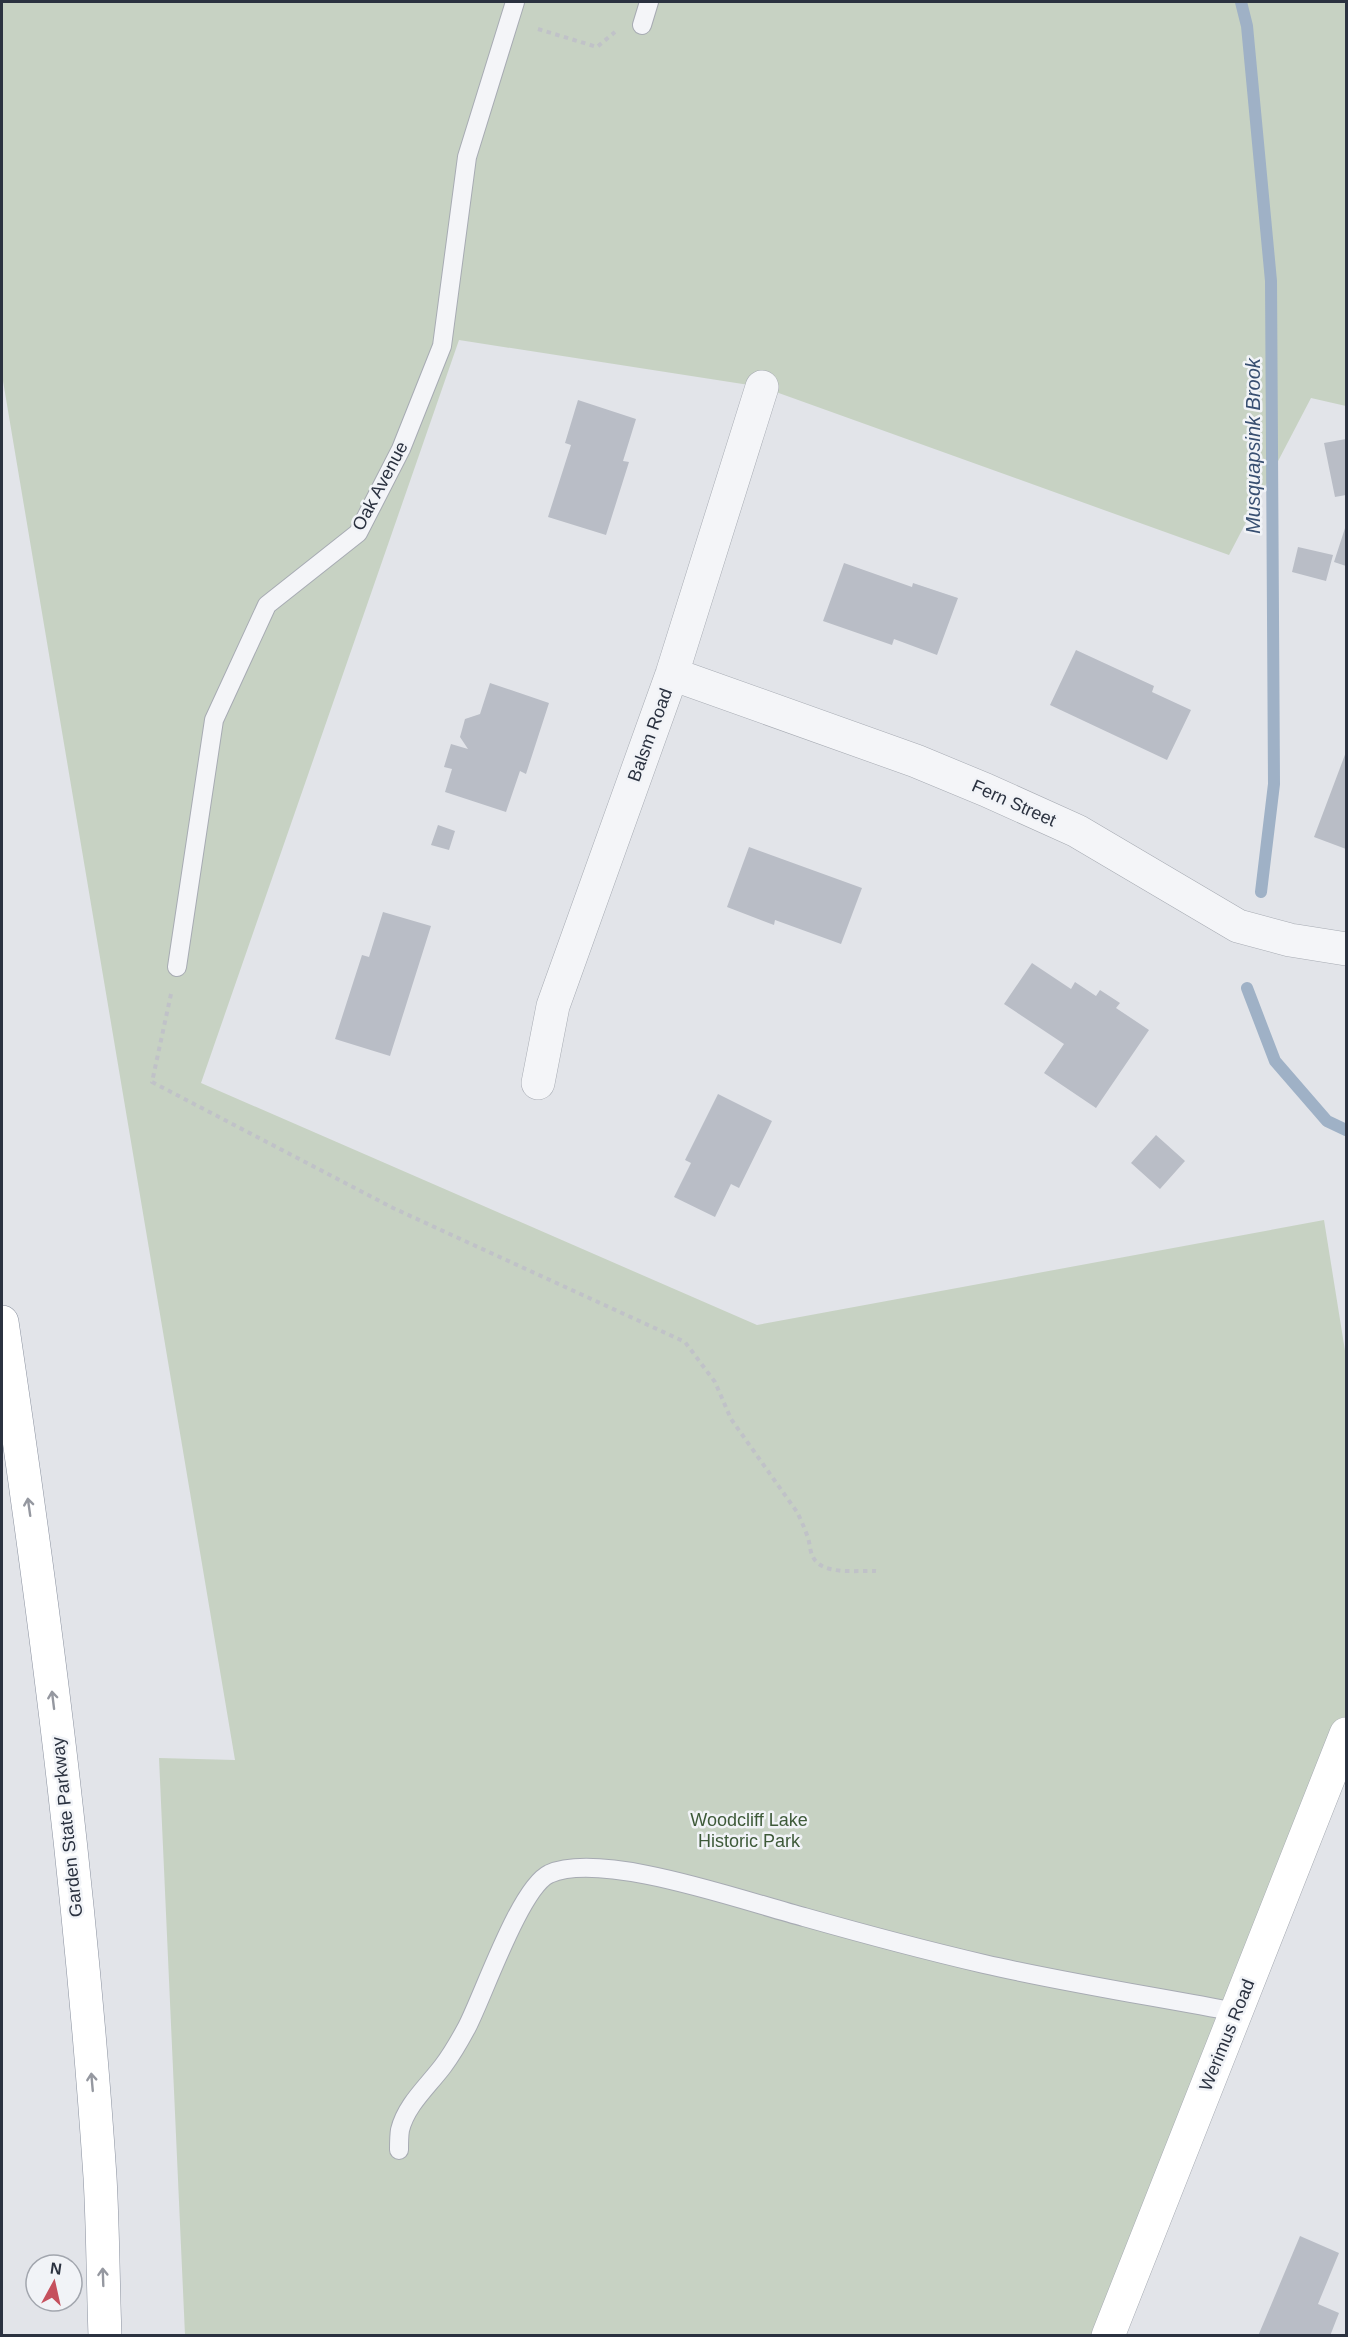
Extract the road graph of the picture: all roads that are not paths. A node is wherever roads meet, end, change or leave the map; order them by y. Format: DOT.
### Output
graph roads {
  1 [pos="514,2"];
  2 [pos="649,2"];
  3 [pos="642,25"];
  4 [pos="762,387"];
  5 [pos="672,674"];
  6 [pos="1347,949"];
  7 [pos="177,967"];
  8 [pos="538,1083"];
  9 [pos="2,1322"];
  10 [pos="1344,1749"];
  11 [pos="1236,2012"];
  12 [pos="399,2150"];
  13 [pos="105,2336"];
  14 [pos="1108,2336"];
  1 -- 7 [label="lane, Oak Avenue"];
  2 -- 3 [label="lane"];
  4 -- 5 [label="street, Balsm Road"];
  5 -- 6 [label="street, Fern Street"];
  5 -- 8 [label="street, Balsm Road"];
  13 -- 9 [label="main road, Garden State Parkway, one-way"];
  10 -- 11 [label="main road, Werimus Road"];
  11 -- 12 [label="lane"];
  11 -- 14 [label="main road, Werimus Road"];
}
